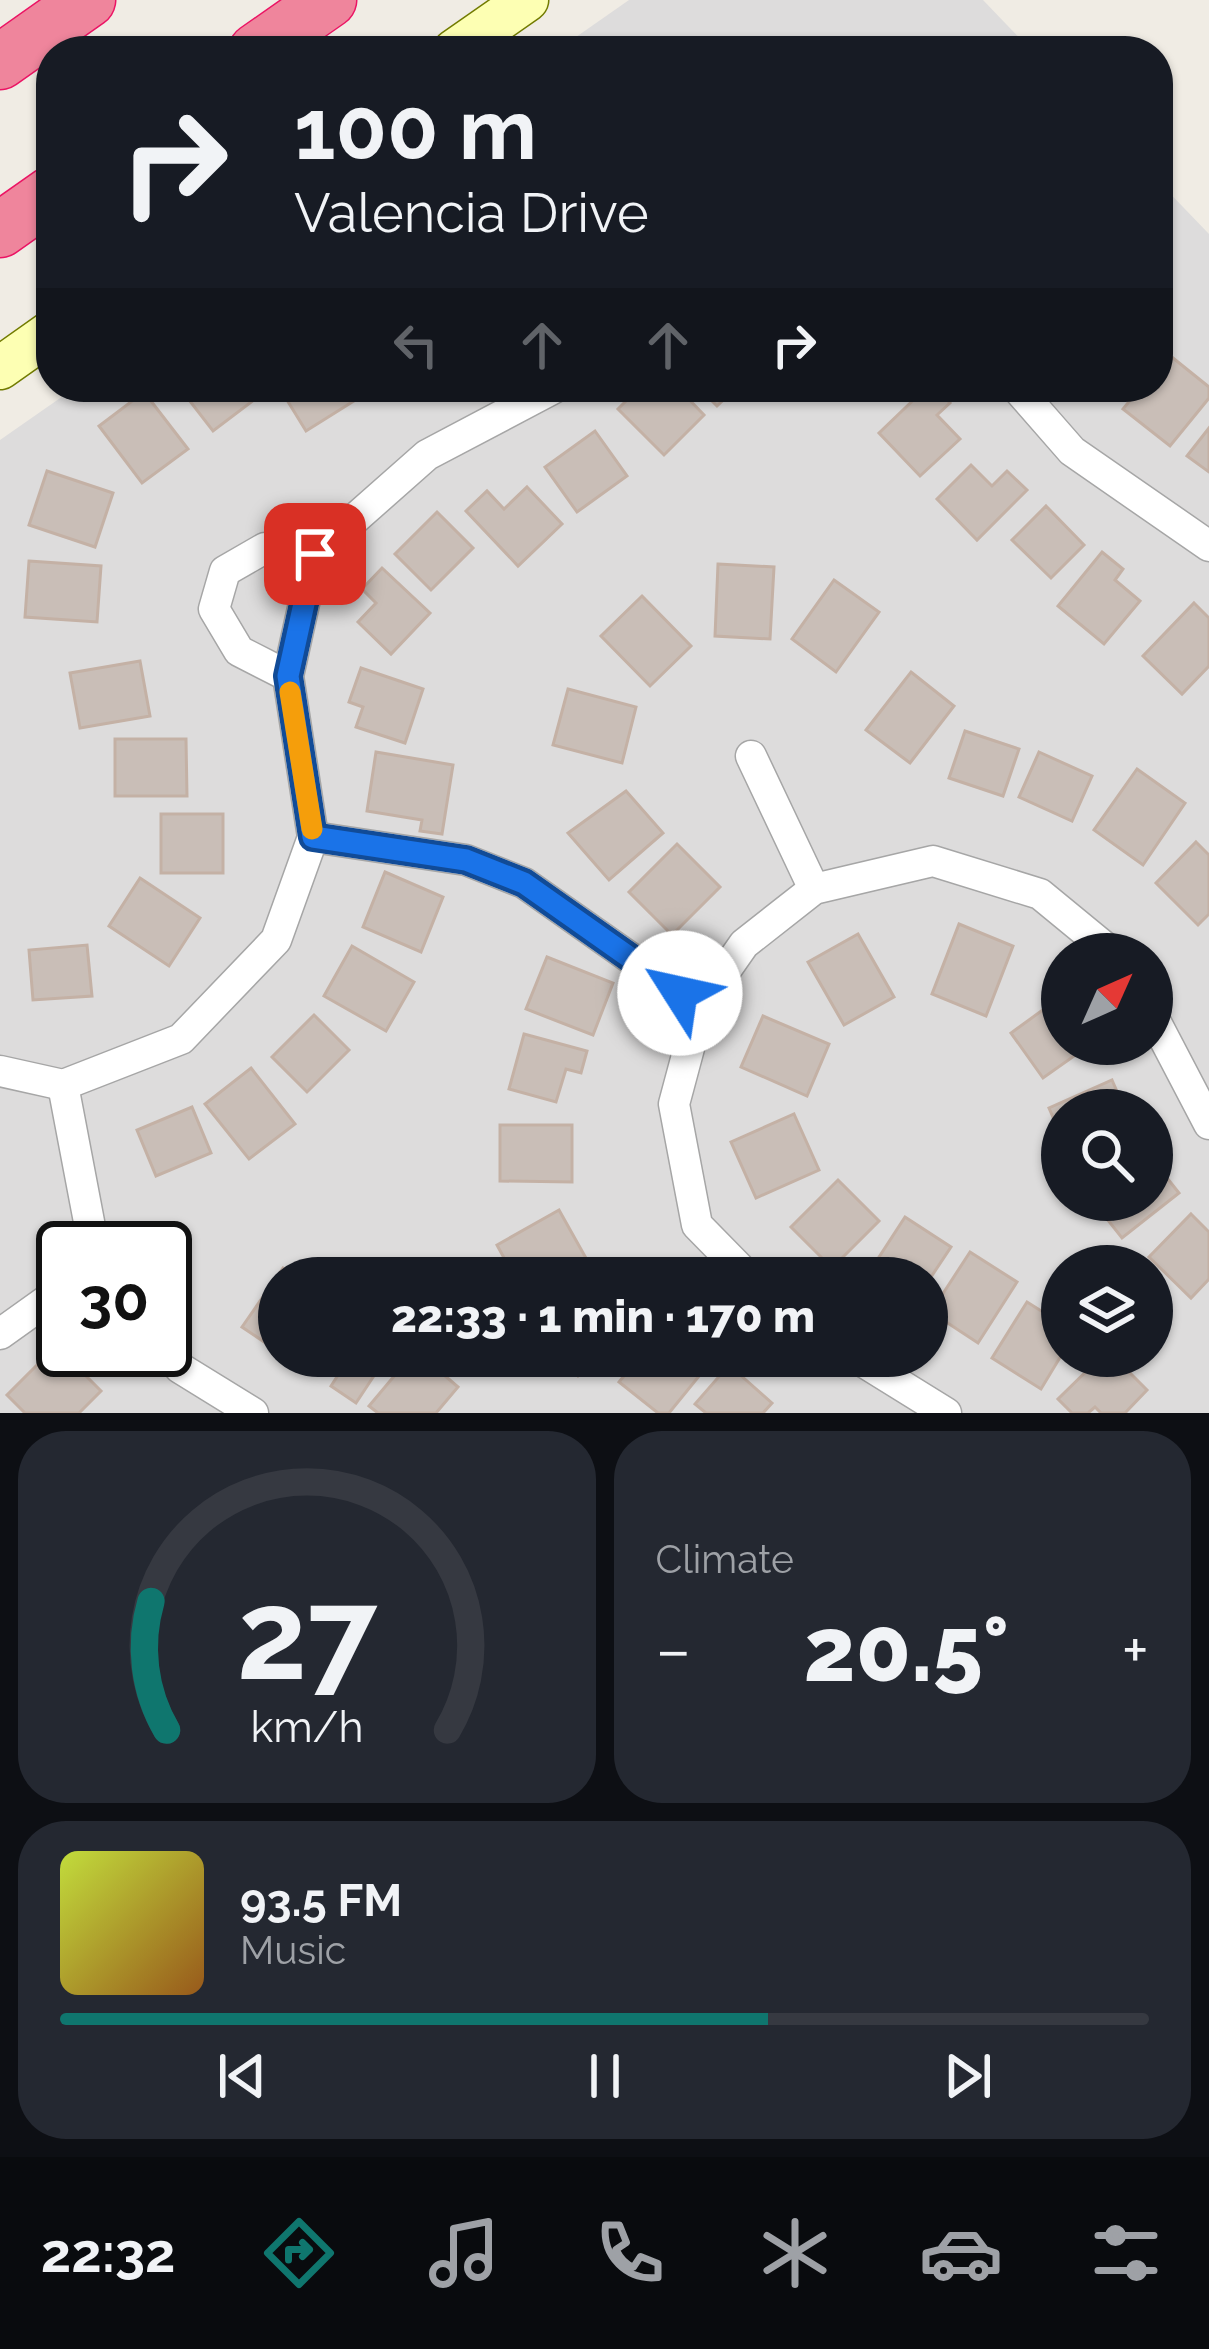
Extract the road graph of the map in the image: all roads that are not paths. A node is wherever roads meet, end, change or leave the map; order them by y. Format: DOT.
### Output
graph roads {
  1 [pos="88,0"];
  2 [pos="329,0"];
  3 [pos="527,0"];
  4 [pos="37,36"];
  5 [pos="277,36"];
  6 [pos="475,36"];
  7 [pos="36,37"];
  8 [pos="0,62"];
  9 [pos="36,205"];
  10 [pos="0,230"];
  11 [pos="36,343"];
  12 [pos="0,368"];
  13 [pos="528,402"];
  14 [pos="1029,402"];
  15 [pos="1209,546"];
  16 [pos="315,554"];
  17 [pos="288,676"];
  18 [pos="751,756"];
  19 [pos="313,837"];
  20 [pos="814,889"];
  21 [pos="1087,933"];
  22 [pos="700,1007"];
  23 [pos="1173,1056"];
  24 [pos="0,1071"];
  25 [pos="63,1085"];
  26 [pos="1209,1124"];
  27 [pos="89,1221"];
  28 [pos="727,1257"];
  29 [pos="36,1308"];
  30 [pos="0,1334"];
  31 [pos="192,1376"];
  32 [pos="888,1377"];
  33 [pos="253,1413"];
  34 [pos="946,1413"];
  1 -- 4 [label="highway"];
  2 -- 5 [label="highway"];
  3 -- 6 [label="main road"];
  7 -- 8 [label="highway"];
  9 -- 10 [label="highway"];
  11 -- 12 [label="main road"];
  13 -- 16 [label="street"];
  14 -- 15 [label="street"];
  16 -- 17 [label="street"];
  16 -- 17 [label="street"];
  17 -- 19 [label="street"];
  18 -- 20 [label="street"];
  19 -- 22 [label="street"];
  19 -- 25 [label="street"];
  20 -- 21 [label="street"];
  20 -- 22 [label="street"];
  22 -- 28 [label="street"];
  23 -- 26 [label="street"];
  24 -- 25 [label="street"];
  25 -- 27 [label="street"];
  29 -- 30 [label="street"];
  31 -- 33 [label="street"];
  32 -- 34 [label="street"];
}
